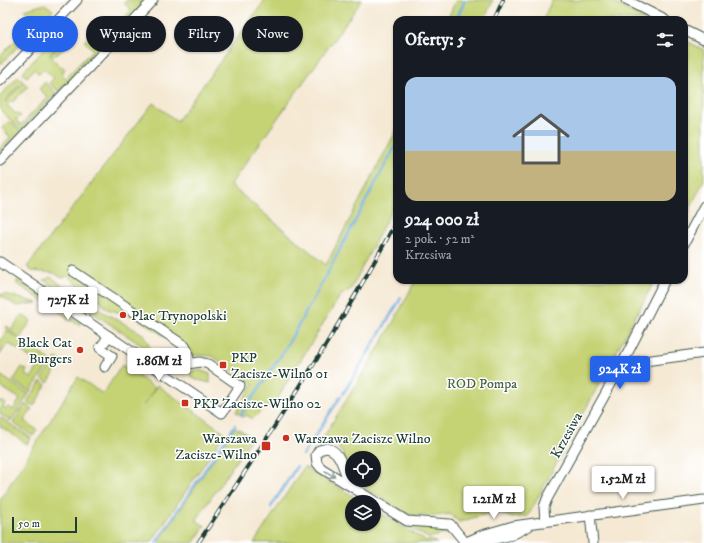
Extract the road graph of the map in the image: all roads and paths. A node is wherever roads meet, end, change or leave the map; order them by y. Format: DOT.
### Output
graph roads {
  1 [pos="77,0"];
  2 [pos="153,0"];
  3 [pos="626,0"];
  4 [pos="657,16"];
  5 [pos="688,32"];
  6 [pos="704,40"];
  7 [pos="0,81"];
  8 [pos="0,161"];
  9 [pos="704,206"];
  10 [pos="688,236"];
  11 [pos="1,264"];
  12 [pos="73,271"];
  13 [pos="662,284"];
  14 [pos="108,336"];
  15 [pos="704,353"];
  16 [pos="148,363"];
  17 [pos="190,364"];
  18 [pos="622,364"];
  19 [pos="105,367"];
  20 [pos="356,490"];
  21 [pos="704,500"];
  22 [pos="590,515"];
  23 [pos="545,522"];
  24 [pos="531,523"];
  25 [pos="467,543"];
  26 [pos="478,543"];
  27 [pos="594,543"];
  1 -- 7 [label="street"];
  2 -- 8 [label="street"];
  3 -- 4 [label="street"];
  5 -- 6 [label="street"];
  9 -- 10 [label="street"];
  11 -- 14 [label="street"];
  12 -- 17 [label="street"];
  13 -- 18 [label="street, Krzesiwa"];
  14 -- 16 [label="street"];
  14 -- 19 [label="street"];
  15 -- 18 [label="street"];
  16 -- 17 [label="street"];
  16 -- 17 [label="street"];
  18 -- 23 [label="street, Krzesiwa"];
  20 -- 20 [label="street, one-way"];
  20 -- 25 [label="street"];
  21 -- 22 [label="street"];
  22 -- 23 [label="street"];
  22 -- 27 [label="street"];
  23 -- 24 [label="street"];
  24 -- 25 [label="street"];
  24 -- 26 [label="street"];
}
